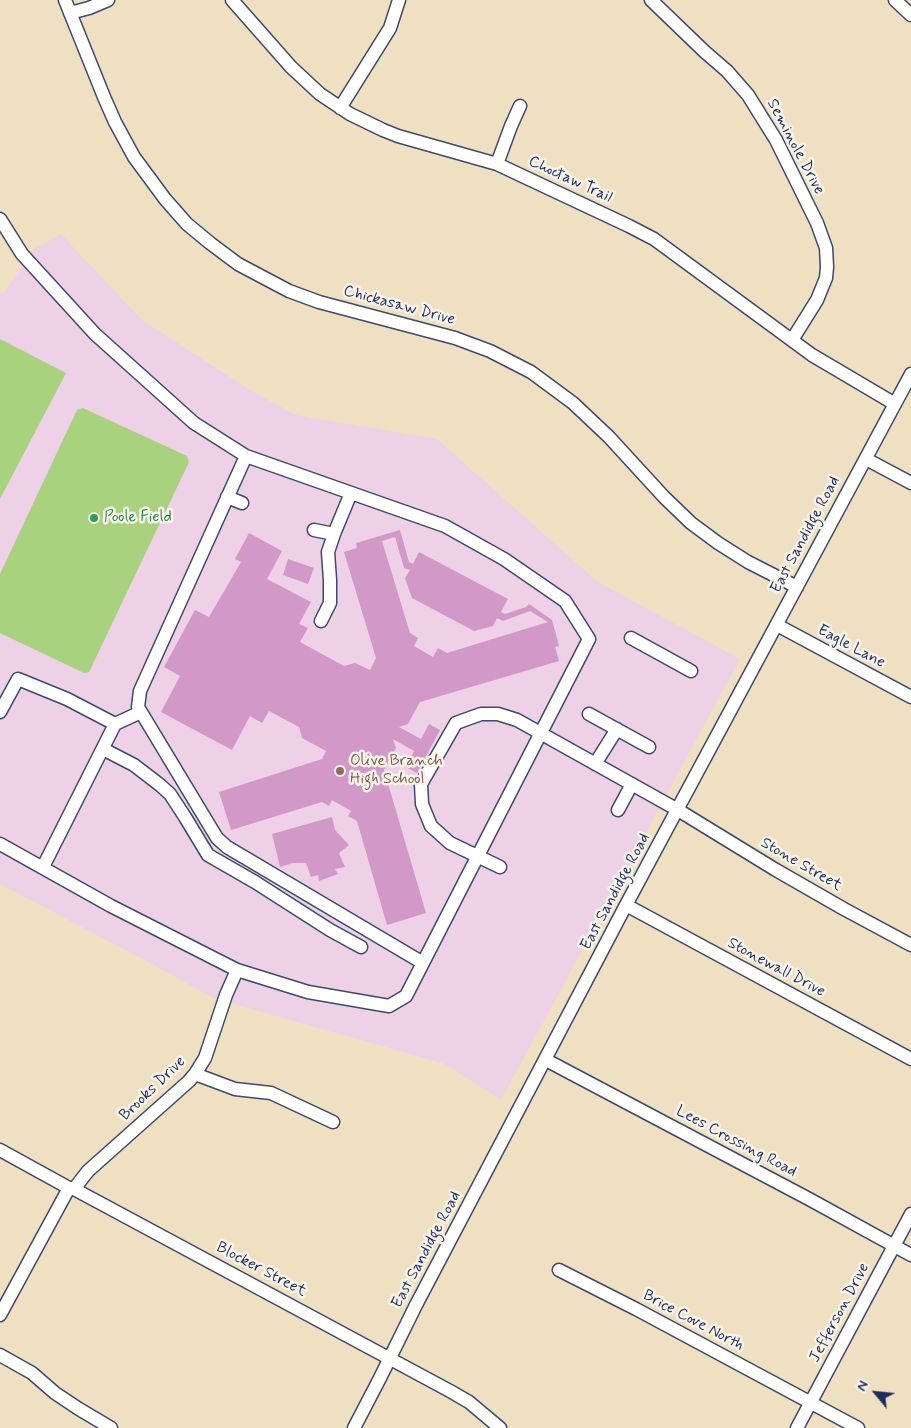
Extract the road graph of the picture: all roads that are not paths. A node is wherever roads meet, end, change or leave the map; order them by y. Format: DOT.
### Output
graph roads {
  1 [pos="64,0"];
  2 [pos="108,0"];
  3 [pos="232,0"];
  4 [pos="399,0"];
  5 [pos="651,0"];
  6 [pos="895,0"];
  7 [pos="70,13"];
  8 [pos="911,15"];
  9 [pos="520,106"];
  10 [pos="340,108"];
  11 [pos="496,164"];
  12 [pos="0,219"];
  13 [pos="792,340"];
  14 [pos="911,374"];
  15 [pos="895,404"];
  16 [pos="246,456"];
  17 [pos="866,459"];
  18 [pos="911,483"];
  19 [pos="351,493"];
  20 [pos="227,497"];
  21 [pos="242,503"];
  22 [pos="314,530"];
  23 [pos="334,534"];
  24 [pos="797,587"];
  25 [pos="321,620"];
  26 [pos="777,625"];
  27 [pos="631,638"];
  28 [pos="691,671"];
  29 [pos="911,697"];
  30 [pos="0,712"];
  31 [pos="141,712"];
  32 [pos="589,714"];
  33 [pos="115,724"];
  34 [pos="617,729"];
  35 [pos="541,733"];
  36 [pos="649,747"];
  37 [pos="103,749"];
  38 [pos="595,764"];
  39 [pos="632,784"];
  40 [pos="618,810"];
  41 [pos="678,810"];
  42 [pos="0,844"];
  43 [pos="478,856"];
  44 [pos="42,867"];
  45 [pos="500,867"];
  46 [pos="626,905"];
  47 [pos="911,944"];
  48 [pos="361,947"];
  49 [pos="423,963"];
  50 [pos="237,970"];
  51 [pos="911,1059"];
  52 [pos="546,1060"];
  53 [pos="195,1074"];
  54 [pos="332,1122"];
  55 [pos="0,1150"];
  56 [pos="72,1189"];
  57 [pos="911,1214"];
  58 [pos="894,1246"];
  59 [pos="911,1255"];
  60 [pos="559,1270"];
  61 [pos="0,1314"];
  62 [pos="0,1355"];
  63 [pos="390,1359"];
  64 [pos="811,1402"];
  65 [pos="111,1428"];
  66 [pos="354,1428"];
  67 [pos="500,1428"];
  68 [pos="797,1428"];
  69 [pos="858,1428"];
  1 -- 7 [label="street, Chickasaw Drive"];
  2 -- 7 [label="street"];
  3 -- 10 [label="street, Choctaw Trail"];
  4 -- 10 [label="street"];
  5 -- 13 [label="street, Seminole Drive"];
  6 -- 8 [label="street"];
  7 -- 24 [label="street, Chickasaw Drive"];
  9 -- 11 [label="street"];
  10 -- 11 [label="street, Choctaw Trail"];
  11 -- 13 [label="street, Choctaw Trail"];
  12 -- 16 [label="street"];
  13 -- 15 [label="street, Choctaw Trail"];
  14 -- 15 [label="street, East Sandidge Road"];
  15 -- 17 [label="street, East Sandidge Road"];
  16 -- 19 [label="street"];
  16 -- 20 [label="street"];
  17 -- 18 [label="street"];
  17 -- 24 [label="street, East Sandidge Road"];
  19 -- 23 [label="street"];
  19 -- 35 [label="street"];
  20 -- 21 [label="street"];
  20 -- 31 [label="street"];
  22 -- 23 [label="street"];
  23 -- 25 [label="street"];
  24 -- 26 [label="street, East Sandidge Road"];
  26 -- 29 [label="street, Eagle Lane"];
  26 -- 41 [label="street, East Sandidge Road"];
  27 -- 28 [label="street"];
  30 -- 33 [label="street"];
  31 -- 33 [label="street"];
  31 -- 49 [label="street"];
  32 -- 34 [label="street"];
  33 -- 37 [label="street"];
  34 -- 36 [label="street"];
  34 -- 38 [label="street"];
  35 -- 38 [label="street, Stone Street"];
  35 -- 43 [label="street"];
  35 -- 43 [label="street, Stone Street"];
  37 -- 44 [label="street"];
  37 -- 48 [label="street"];
  38 -- 39 [label="street, Stone Street"];
  39 -- 40 [label="street"];
  39 -- 41 [label="street, Stone Street"];
  41 -- 46 [label="street, East Sandidge Road"];
  41 -- 47 [label="street, Stone Street"];
  42 -- 44 [label="street"];
  43 -- 45 [label="street, Stone Street"];
  43 -- 49 [label="street"];
  44 -- 50 [label="street"];
  46 -- 51 [label="street, Stonewall Drive"];
  46 -- 52 [label="street, East Sandidge Road"];
  49 -- 50 [label="street"];
  50 -- 53 [label="street, Brooks Drive"];
  52 -- 58 [label="street, Lees Crossing Road"];
  52 -- 63 [label="street, East Sandidge Road"];
  53 -- 54 [label="street"];
  53 -- 56 [label="street, Brooks Drive"];
  55 -- 56 [label="street, Blocker Street"];
  56 -- 61 [label="street, Brooks Drive"];
  56 -- 63 [label="street, Blocker Street"];
  57 -- 58 [label="street, Jefferson Drive"];
  58 -- 59 [label="street, Lees Crossing Road"];
  58 -- 64 [label="street, Jefferson Drive"];
  60 -- 64 [label="street, Brice Cove North"];
  62 -- 65 [label="street"];
  63 -- 66 [label="street, East Sandidge Road"];
  63 -- 67 [label="street, Blocker Street"];
  64 -- 68 [label="street, Jefferson Drive"];
  64 -- 69 [label="street, Brice Cove North"];
}
